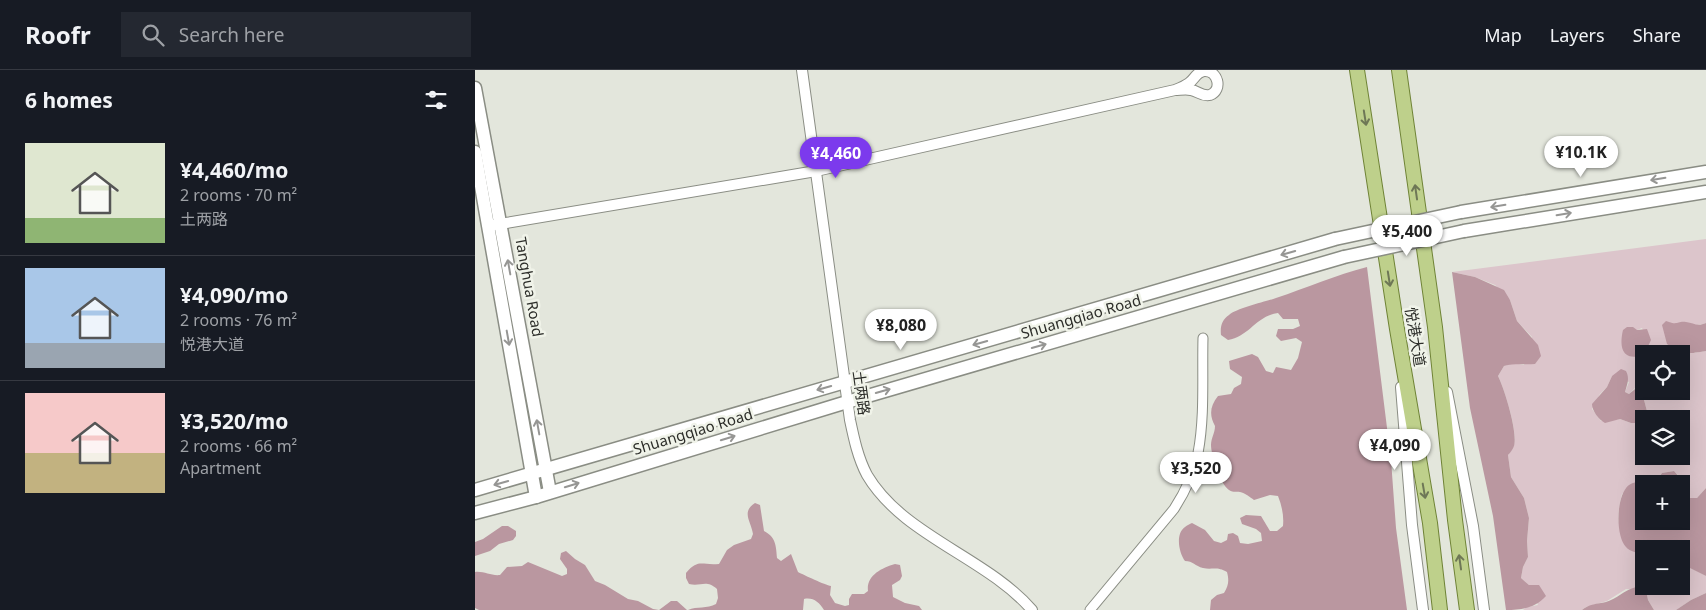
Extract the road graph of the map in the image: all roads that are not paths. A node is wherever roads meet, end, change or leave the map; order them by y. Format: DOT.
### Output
graph roads {
  1 [pos="802,70"];
  2 [pos="1357,70"];
  3 [pos="1399,70"];
  4 [pos="475,88"];
  5 [pos="1175,90"];
  6 [pos="475,152"];
  7 [pos="816,171"];
  8 [pos="1706,172"];
  9 [pos="1706,192"];
  10 [pos="495,225"];
  11 [pos="1435,327"];
  12 [pos="1397,329"];
  13 [pos="1203,338"];
  14 [pos="845,382"];
  15 [pos="847,402"];
  16 [pos="546,470"];
  17 [pos="532,474"];
  18 [pos="475,490"];
  19 [pos="550,492"];
  20 [pos="536,497"];
  21 [pos="475,513"];
  22 [pos="1032,610"];
  23 [pos="1090,610"];
  24 [pos="1423,610"];
  25 [pos="1440,610"];
  26 [pos="1467,610"];
  27 [pos="1485,610"];
  1 -- 7 [label="street, 土两路"];
  2 -- 12 [label="main road, 悦港大道, one-way"];
  11 -- 3 [label="main road, 悦港大道, one-way"];
  4 -- 10 [label="main road, Tanghua Road"];
  5 -- 7 [label="street"];
  6 -- 10 [label="main road, Tanghua Road"];
  7 -- 10 [label="street"];
  7 -- 14 [label="street, 土两路"];
  8 -- 14 [label="main road, Shuangqiao Road, one-way, bridge"];
  15 -- 9 [label="main road, Shuangqiao Road, one-way, bridge"];
  16 -- 10 [label="main road, Tanghua Road, one-way"];
  10 -- 17 [label="main road, Tanghua Road, one-way"];
  26 -- 11 [label="main road, 悦港大道, one-way"];
  11 -- 27 [label="street"];
  12 -- 24 [label="street"];
  12 -- 25 [label="main road, 悦港大道, one-way"];
  13 -- 23 [label="street"];
  14 -- 15 [label="street, 土两路"];
  14 -- 16 [label="main road, Shuangqiao Road, one-way"];
  19 -- 15 [label="main road, Shuangqiao Road, one-way"];
  15 -- 22 [label="street, 土两路"];
  16 -- 17 [label="main road, Shuangqiao Road"];
  16 -- 19 [label="main road, Tanghua Road"];
  17 -- 18 [label="main road, Shuangqiao Road, one-way"];
  17 -- 20 [label="main road, Tanghua Road"];
  19 -- 20 [label="main road, Shuangqiao Road"];
  20 -- 21 [label="main road, Shuangqiao Road"];
}
